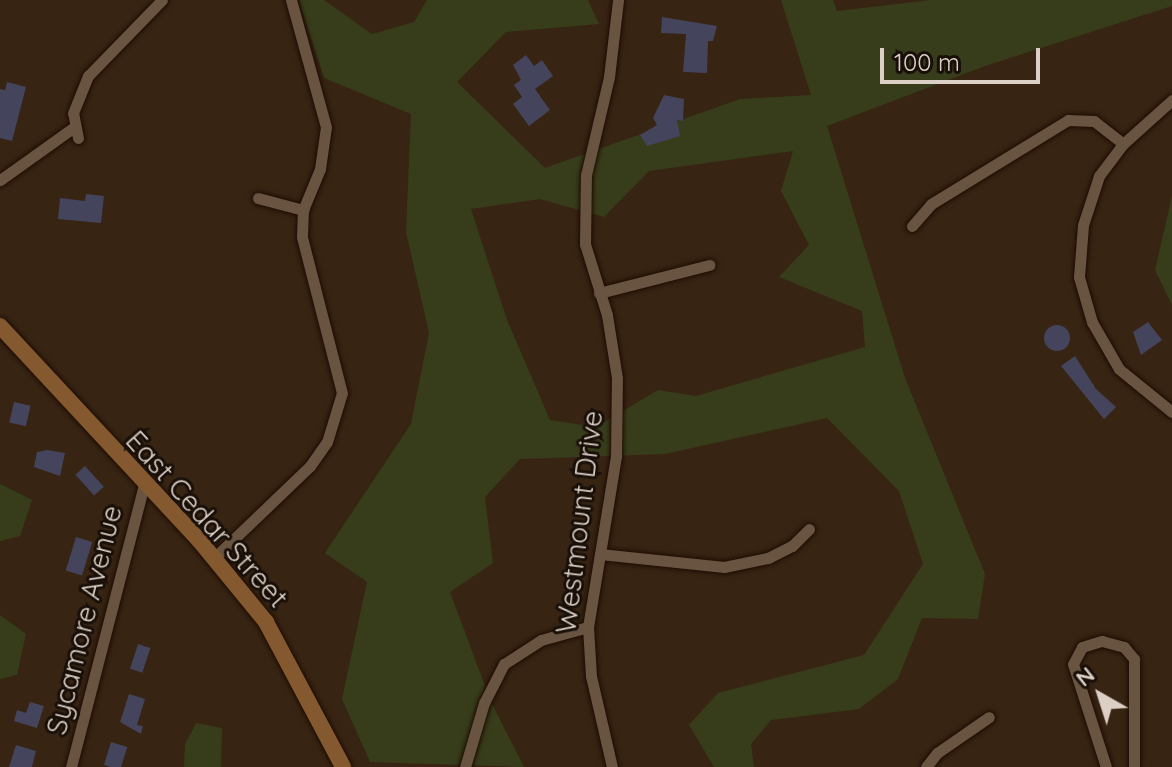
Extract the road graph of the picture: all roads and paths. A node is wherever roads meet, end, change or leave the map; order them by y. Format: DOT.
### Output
graph roads {
  1 [pos="162,0"];
  2 [pos="291,0"];
  3 [pos="618,0"];
  4 [pos="1172,100"];
  5 [pos="1123,144"];
  6 [pos="0,180"];
  7 [pos="258,198"];
  8 [pos="303,210"];
  9 [pos="912,226"];
  10 [pos="709,265"];
  11 [pos="599,293"];
  12 [pos="0,326"];
  13 [pos="1172,412"];
  14 [pos="144,485"];
  15 [pos="809,529"];
  16 [pos="600,554"];
  17 [pos="214,558"];
  18 [pos="588,627"];
  19 [pos="989,717"];
  20 [pos="71,767"];
  21 [pos="343,767"];
  22 [pos="465,767"];
  23 [pos="612,767"];
  24 [pos="926,767"];
  25 [pos="1106,767"];
  26 [pos="1134,767"];
  1 -- 6 [label="street"];
  2 -- 8 [label="street"];
  3 -- 11 [label="street, Westmount Drive"];
  4 -- 5 [label="street"];
  5 -- 9 [label="street"];
  5 -- 13 [label="street"];
  7 -- 8 [label="street"];
  8 -- 17 [label="street"];
  10 -- 11 [label="street"];
  11 -- 16 [label="street, Westmount Drive"];
  12 -- 14 [label="main road, East Cedar Street"];
  14 -- 17 [label="main road, East Cedar Street"];
  14 -- 20 [label="street, Sycamore Avenue"];
  15 -- 16 [label="street"];
  16 -- 18 [label="street, Westmount Drive"];
  17 -- 21 [label="main road, East Cedar Street"];
  18 -- 22 [label="street"];
  18 -- 23 [label="street, Westmount Drive"];
  19 -- 24 [label="street"];
  25 -- 26 [label="street"];
}
